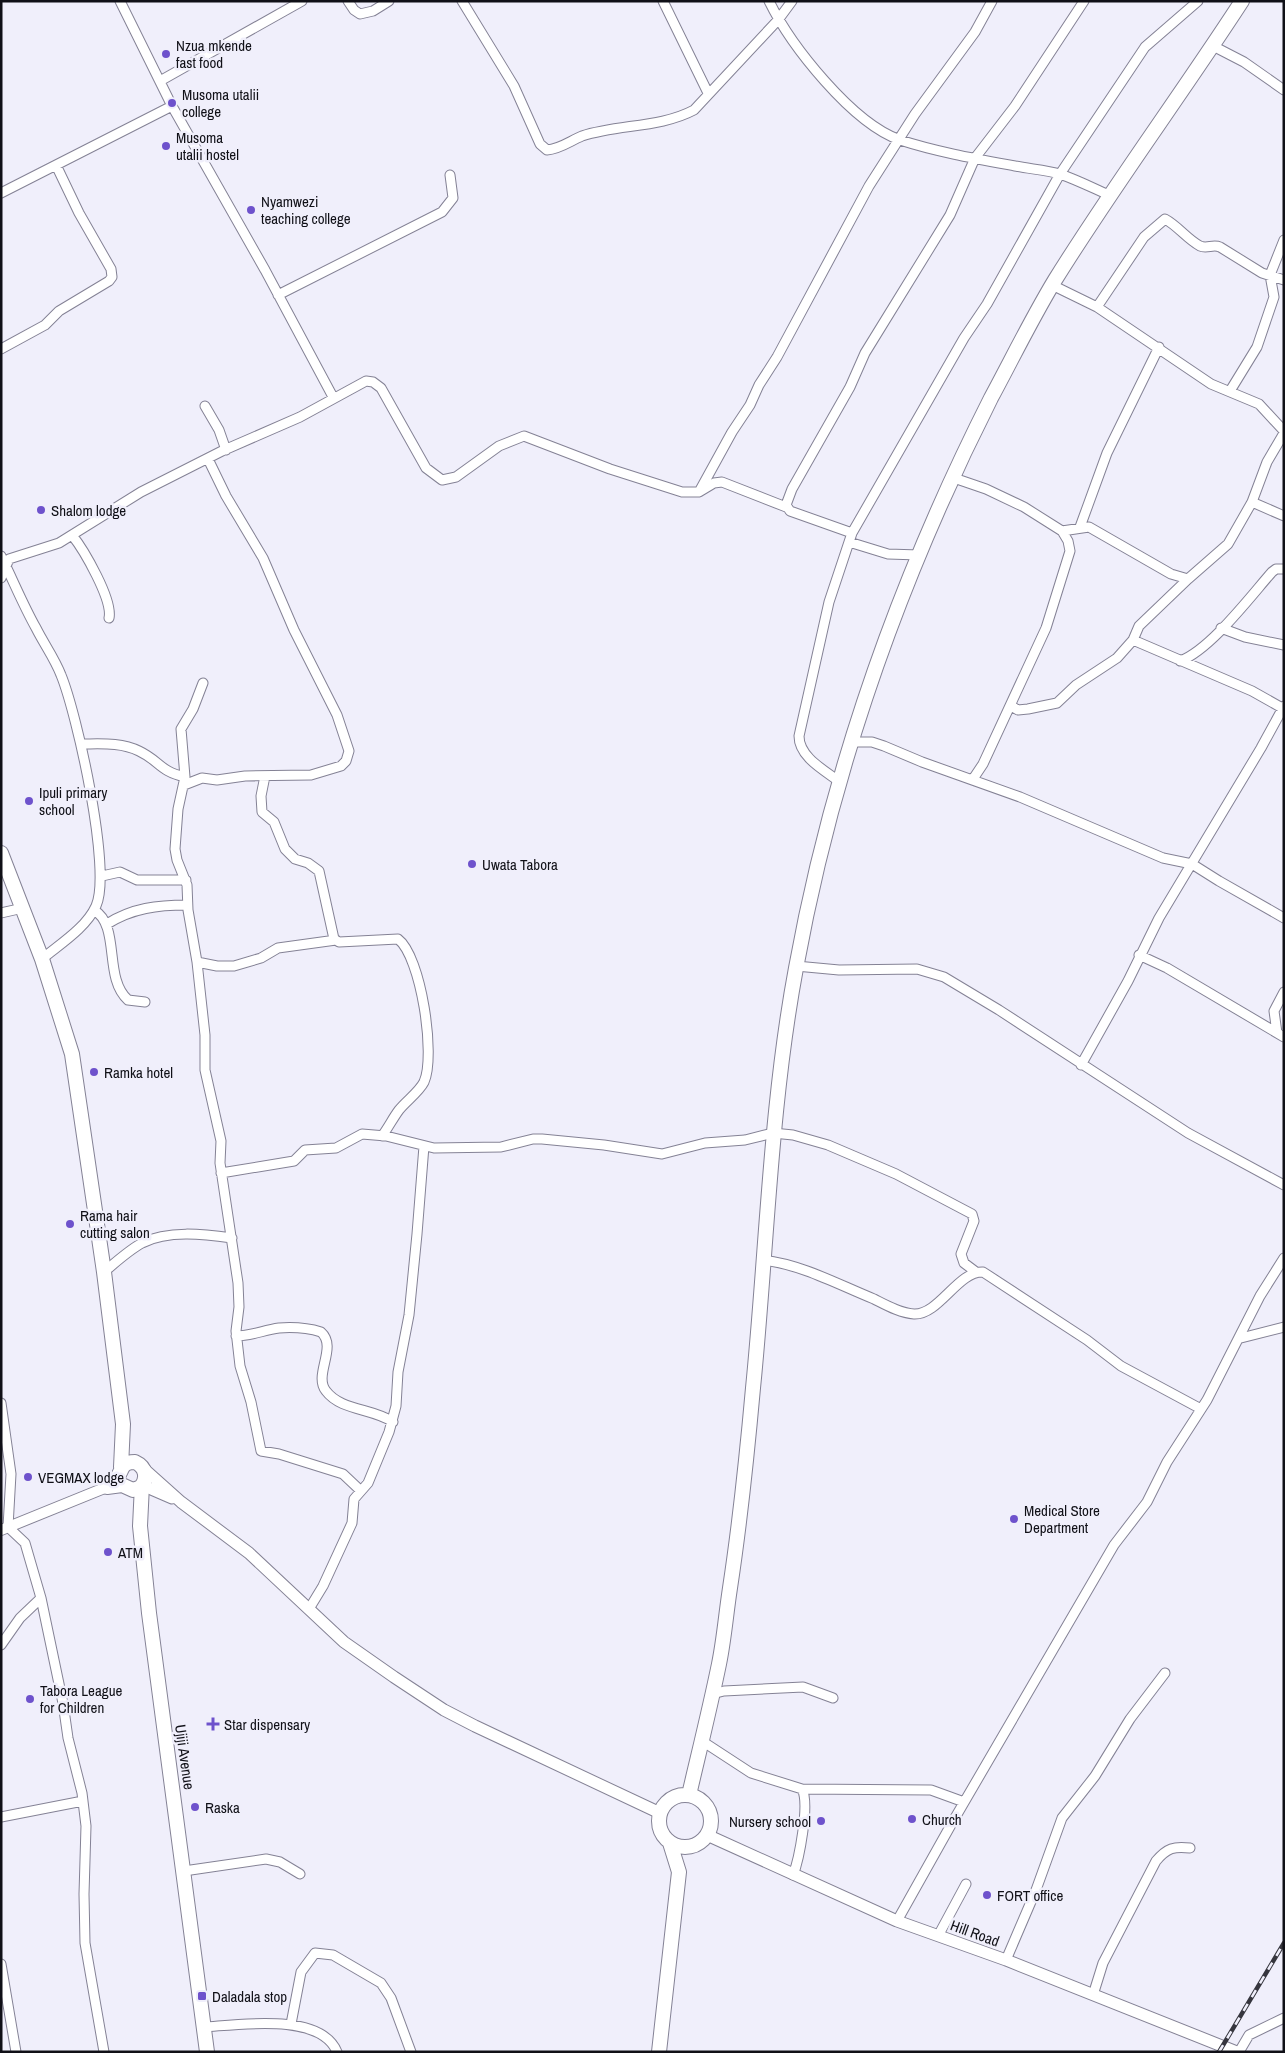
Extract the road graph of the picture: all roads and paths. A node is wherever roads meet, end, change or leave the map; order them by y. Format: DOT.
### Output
graph roads {
  1 [pos="120,1"];
  2 [pos="302,1"];
  3 [pos="348,1"];
  4 [pos="389,1"];
  5 [pos="462,1"];
  6 [pos="663,1"];
  7 [pos="769,1"];
  8 [pos="792,1"];
  9 [pos="992,1"];
  10 [pos="1084,1"];
  11 [pos="1198,1"];
  12 [pos="1242,1"];
  13 [pos="778,20"];
  14 [pos="1213,46"];
  15 [pos="160,81"];
  16 [pos="1284,90"];
  17 [pos="708,93"];
  18 [pos="172,106"];
  19 [pos="899,139"];
  20 [pos="975,158"];
  21 [pos="56,165"];
  22 [pos="1060,174"];
  23 [pos="450,175"];
  24 [pos="1,193"];
  25 [pos="1109,195"];
  26 [pos="1284,240"];
  27 [pos="1270,275"];
  28 [pos="1284,280"];
  29 [pos="1052,285"];
  30 [pos="278,295"];
  31 [pos="1097,307"];
  32 [pos="1158,347"];
  33 [pos="1,349"];
  34 [pos="1230,391"];
  35 [pos="333,397"];
  36 [pos="205,406"];
  37 [pos="1284,432"];
  38 [pos="226,450"];
  39 [pos="208,459"];
  40 [pos="951,477"];
  41 [pos="700,492"];
  42 [pos="1252,502"];
  43 [pos="786,507"];
  44 [pos="1284,516"];
  45 [pos="1080,528"];
  46 [pos="1062,531"];
  47 [pos="72,535"];
  48 [pos="850,538"];
  49 [pos="919,555"];
  50 [pos="1,556"];
  51 [pos="6,565"];
  52 [pos="1284,569"];
  53 [pos="1,578"];
  54 [pos="1188,578"];
  55 [pos="109,618"];
  56 [pos="1221,628"];
  57 [pos="1132,640"];
  58 [pos="1284,645"];
  59 [pos="1180,661"];
  60 [pos="203,683"];
  61 [pos="1011,706"];
  62 [pos="1283,708"];
  63 [pos="852,742"];
  64 [pos="81,744"];
  65 [pos="265,776"];
  66 [pos="973,779"];
  67 [pos="185,781"];
  68 [pos="840,782"];
  69 [pos="1,853"];
  70 [pos="1192,864"];
  71 [pos="102,876"];
  72 [pos="186,880"];
  73 [pos="187,905"];
  74 [pos="23,908"];
  75 [pos="94,910"];
  76 [pos="1,913"];
  77 [pos="1284,918"];
  78 [pos="107,924"];
  79 [pos="336,940"];
  80 [pos="1139,955"];
  81 [pos="42,959"];
  82 [pos="197,962"];
  83 [pos="796,966"];
  84 [pos="1284,992"];
  85 [pos="145,1002"];
  86 [pos="1281,1035"];
  87 [pos="1081,1065"];
  88 [pos="772,1133"];
  89 [pos="382,1136"];
  90 [pos="424,1146"];
  91 [pos="221,1173"];
  92 [pos="1284,1185"];
  93 [pos="232,1238"];
  94 [pos="1284,1258"];
  95 [pos="763,1260"];
  96 [pos="104,1272"];
  97 [pos="976,1272"];
  98 [pos="1284,1328"];
  99 [pos="236,1336"];
  100 [pos="1241,1338"];
  101 [pos="1,1404"];
  102 [pos="1201,1409"];
  103 [pos="392,1422"];
  104 [pos="123,1424"];
  105 [pos="139,1465"];
  106 [pos="121,1467"];
  107 [pos="6,1474"];
  108 [pos="142,1485"];
  109 [pos="107,1487"];
  110 [pos="125,1488"];
  111 [pos="361,1491"];
  112 [pos="180,1502"];
  113 [pos="140,1526"];
  114 [pos="5,1529"];
  115 [pos="41,1598"];
  116 [pos="309,1609"];
  117 [pos="1,1645"];
  118 [pos="1164,1673"];
  119 [pos="712,1694"];
  120 [pos="833,1698"];
  121 [pos="702,1741"];
  122 [pos="802,1789"];
  123 [pos="689,1795"];
  124 [pos="83,1801"];
  125 [pos="964,1802"];
  126 [pos="660,1814"];
  127 [pos="1,1818"];
  128 [pos="707,1835"];
  129 [pos="670,1842"];
  130 [pos="694,1846"];
  131 [pos="1190,1848"];
  132 [pos="184,1871"];
  133 [pos="679,1872"];
  134 [pos="300,1874"];
  135 [pos="793,1876"];
  136 [pos="966,1884"];
  137 [pos="897,1921"];
  138 [pos="938,1936"];
  139 [pos="1006,1960"];
  140 [pos="1,1964"];
  141 [pos="1092,1995"];
  142 [pos="1284,2018"];
  143 [pos="290,2024"];
  144 [pos="204,2027"];
  145 [pos="16,2052"];
  146 [pos="104,2052"];
  147 [pos="207,2052"];
  148 [pos="337,2052"];
  149 [pos="411,2052"];
  150 [pos="659,2052"];
  151 [pos="1238,2052"];
  1 -- 15 [label="street"];
  2 -- 15 [label="street"];
  3 -- 4 [label="street"];
  5 -- 17 [label="street"];
  6 -- 17 [label="street"];
  7 -- 13 [label="street"];
  8 -- 13 [label="street"];
  9 -- 19 [label="street"];
  10 -- 20 [label="street"];
  11 -- 22 [label="street"];
  12 -- 14 [label="highway"];
  13 -- 17 [label="street"];
  13 -- 19 [label="street"];
  14 -- 16 [label="street"];
  14 -- 25 [label="highway"];
  15 -- 18 [label="street"];
  18 -- 21 [label="street"];
  18 -- 30 [label="street"];
  19 -- 20 [label="street"];
  19 -- 41 [label="street"];
  20 -- 22 [label="street"];
  20 -- 43 [label="street"];
  21 -- 24 [label="street"];
  21 -- 33 [label="street"];
  22 -- 25 [label="street"];
  22 -- 48 [label="street"];
  23 -- 30 [label="street"];
  25 -- 29 [label="highway"];
  26 -- 27 [label="street"];
  27 -- 28 [label="street"];
  27 -- 31 [label="street"];
  27 -- 34 [label="street"];
  29 -- 31 [label="street"];
  29 -- 40 [label="highway"];
  30 -- 35 [label="street"];
  31 -- 32 [label="street"];
  32 -- 34 [label="street"];
  32 -- 45 [label="street"];
  34 -- 37 [label="street"];
  35 -- 38 [label="street"];
  35 -- 41 [label="street"];
  36 -- 38 [label="street"];
  37 -- 42 [label="street"];
  38 -- 39 [label="street"];
  39 -- 47 [label="street"];
  39 -- 65 [label="street"];
  40 -- 46 [label="street"];
  40 -- 49 [label="highway"];
  41 -- 43 [label="street"];
  42 -- 44 [label="street"];
  42 -- 54 [label="street"];
  43 -- 48 [label="street"];
  45 -- 46 [label="street"];
  45 -- 54 [label="street"];
  46 -- 61 [label="street"];
  47 -- 51 [label="street"];
  47 -- 55 [label="street"];
  48 -- 49 [label="street"];
  48 -- 68 [label="street"];
  49 -- 63 [label="highway"];
  50 -- 51 [label="street"];
  51 -- 53 [label="street"];
  51 -- 64 [label="street"];
  52 -- 56 [label="street"];
  54 -- 57 [label="street"];
  56 -- 58 [label="street"];
  56 -- 59 [label="street"];
  57 -- 59 [label="street"];
  57 -- 61 [label="street"];
  59 -- 62 [label="street"];
  60 -- 67 [label="street"];
  61 -- 66 [label="street"];
  62 -- 70 [label="street"];
  63 -- 66 [label="street"];
  63 -- 68 [label="highway"];
  64 -- 67 [label="street"];
  64 -- 71 [label="street"];
  65 -- 67 [label="street"];
  65 -- 79 [label="street"];
  66 -- 70 [label="street"];
  67 -- 72 [label="street"];
  68 -- 83 [label="highway"];
  69 -- 74 [label="highway"];
  70 -- 77 [label="street"];
  70 -- 80 [label="street"];
  71 -- 72 [label="street"];
  71 -- 75 [label="street"];
  72 -- 73 [label="street"];
  73 -- 78 [label="street"];
  73 -- 82 [label="street"];
  74 -- 76 [label="street"];
  74 -- 81 [label="highway"];
  75 -- 78 [label="street"];
  75 -- 81 [label="street"];
  78 -- 85 [label="street"];
  79 -- 82 [label="street"];
  79 -- 89 [label="street"];
  80 -- 86 [label="street"];
  80 -- 87 [label="street"];
  81 -- 96 [label="highway"];
  82 -- 91 [label="street"];
  83 -- 87 [label="street"];
  83 -- 88 [label="highway"];
  84 -- 86 [label="street"];
  87 -- 92 [label="street"];
  88 -- 90 [label="street"];
  88 -- 95 [label="highway"];
  88 -- 97 [label="street"];
  89 -- 90 [label="street"];
  89 -- 91 [label="street"];
  90 -- 103 [label="street"];
  91 -- 93 [label="street"];
  93 -- 96 [label="street"];
  93 -- 99 [label="street"];
  94 -- 100 [label="street"];
  95 -- 97 [label="street"];
  95 -- 119 [label="highway"];
  96 -- 104 [label="highway"];
  97 -- 102 [label="street"];
  98 -- 100 [label="street"];
  99 -- 103 [label="street"];
  99 -- 111 [label="street"];
  100 -- 102 [label="street"];
  101 -- 107 [label="street"];
  102 -- 125 [label="street"];
  103 -- 111 [label="street"];
  104 -- 105 [label="highway"];
  104 -- 106 [label="highway"];
  105 -- 106 [label="highway"];
  105 -- 108 [label="highway"];
  105 -- 112 [label="main road"];
  106 -- 109 [label="highway"];
  107 -- 114 [label="street"];
  108 -- 110 [label="highway"];
  108 -- 112 [label="main road"];
  108 -- 113 [label="highway"];
  109 -- 110 [label="highway"];
  109 -- 114 [label="street"];
  110 -- 113 [label="highway"];
  111 -- 116 [label="street"];
  112 -- 116 [label="main road"];
  113 -- 132 [label="highway, Ujiji Avenue"];
  114 -- 115 [label="street"];
  115 -- 117 [label="street"];
  115 -- 124 [label="street"];
  116 -- 126 [label="main road"];
  118 -- 139 [label="street"];
  119 -- 120 [label="street"];
  119 -- 121 [label="highway"];
  121 -- 122 [label="street"];
  121 -- 123 [label="highway"];
  122 -- 125 [label="street"];
  122 -- 135 [label="street"];
  123 -- 126 [label="highway"];
  123 -- 128 [label="highway"];
  124 -- 127 [label="street"];
  124 -- 146 [label="street"];
  125 -- 137 [label="street"];
  126 -- 129 [label="highway"];
  128 -- 130 [label="highway"];
  128 -- 135 [label="main road, Hill Road"];
  129 -- 130 [label="highway"];
  129 -- 133 [label="highway"];
  130 -- 133 [label="highway"];
  131 -- 141 [label="street"];
  132 -- 134 [label="street"];
  132 -- 144 [label="highway, Ujiji Avenue"];
  133 -- 150 [label="highway"];
  135 -- 137 [label="main road, Hill Road"];
  136 -- 138 [label="street"];
  137 -- 138 [label="main road, Hill Road"];
  138 -- 139 [label="main road, Hill Road"];
  139 -- 141 [label="main road, Hill Road"];
  140 -- 145 [label="street"];
  141 -- 151 [label="main road, Hill Road"];
  142 -- 151 [label="street"];
  143 -- 144 [label="street"];
  143 -- 148 [label="street"];
  143 -- 149 [label="street"];
  144 -- 147 [label="highway, Ujiji Avenue"];
}
